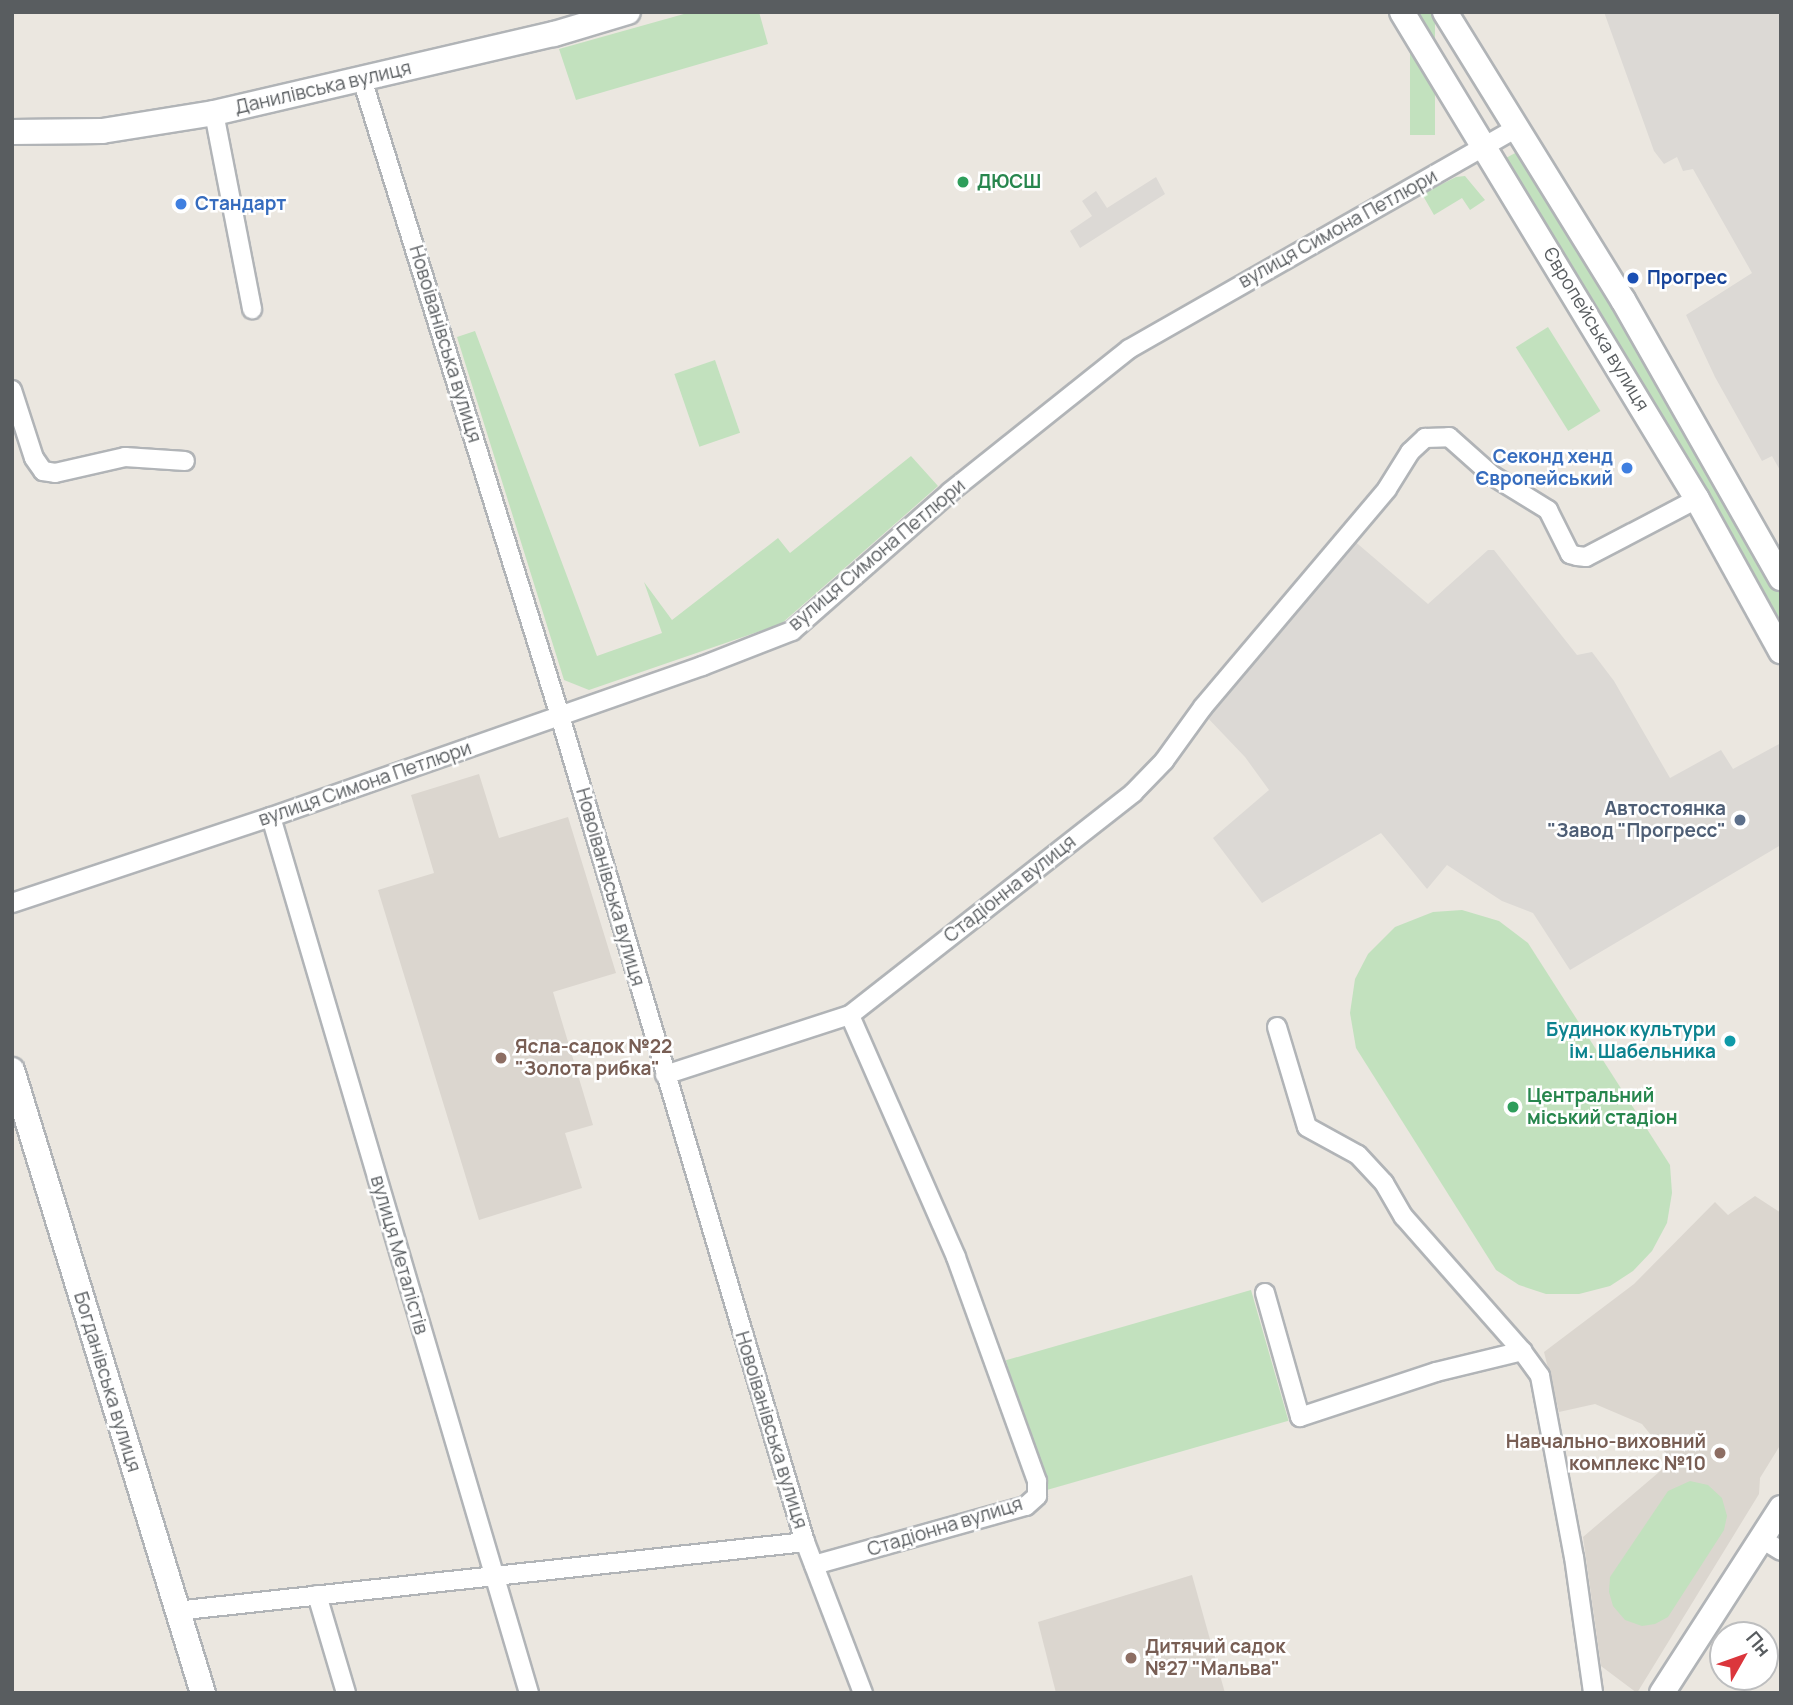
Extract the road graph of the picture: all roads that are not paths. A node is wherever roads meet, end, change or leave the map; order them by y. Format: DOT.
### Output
graph roads {
  1 [pos="628,12"];
  2 [pos="1402,12"];
  3 [pos="1445,12"];
  4 [pos="362,79"];
  5 [pos="214,113"];
  6 [pos="1516,128"];
  7 [pos="12,132"];
  8 [pos="1484,145"];
  9 [pos="252,309"];
  10 [pos="12,390"];
  11 [pos="185,461"];
  12 [pos="1697,499"];
  13 [pos="1781,578"];
  14 [pos="1781,651"];
  15 [pos="560,716"];
  16 [pos="271,817"];
  17 [pos="12,902"];
  18 [pos="850,1015"];
  19 [pos="1277,1027"];
  20 [pos="12,1070"];
  21 [pos="664,1075"];
  22 [pos="1265,1293"];
  23 [pos="1522,1351"];
  24 [pos="1781,1508"];
  25 [pos="805,1542"];
  26 [pos="1771,1545"];
  27 [pos="814,1565"];
  28 [pos="492,1575"];
  29 [pos="317,1595"];
  30 [pos="176,1611"];
  31 [pos="203,1693"];
  32 [pos="346,1693"];
  33 [pos="528,1693"];
  34 [pos="863,1693"];
  35 [pos="1593,1693"];
  36 [pos="1662,1693"];
  1 -- 4 [label="street, Данилівська вулиця"];
  2 -- 8 [label="street, Європейська вулиця"];
  3 -- 6 [label="street, Європейська вулиця"];
  4 -- 5 [label="street, Данилівська вулиця"];
  4 -- 15 [label="street, Новоіванівська вулиця"];
  5 -- 7 [label="street, Данилівська вулиця"];
  5 -- 9 [label="street"];
  6 -- 8 [label="street, вулиця Симона Петлюри"];
  6 -- 13 [label="street, Європейська вулиця"];
  8 -- 12 [label="street, Європейська вулиця"];
  8 -- 15 [label="street, вулиця Симона Петлюри"];
  10 -- 11 [label="street"];
  12 -- 14 [label="street, Європейська вулиця"];
  12 -- 18 [label="street, Стадіонна вулиця"];
  15 -- 16 [label="street, вулиця Симона Петлюри"];
  15 -- 21 [label="street, Новоіванівська вулиця"];
  16 -- 17 [label="street, вулиця Симона Петлюри"];
  16 -- 28 [label="street, вулиця Металістів"];
  18 -- 21 [label="street"];
  18 -- 27 [label="street, Стадіонна вулиця"];
  19 -- 23 [label="street"];
  20 -- 30 [label="street, Богданівська вулиця"];
  21 -- 25 [label="street, Новоіванівська вулиця"];
  22 -- 23 [label="street"];
  23 -- 35 [label="street"];
  24 -- 26 [label="street"];
  25 -- 27 [label="street, Новоіванівська вулиця"];
  25 -- 28 [label="street"];
  26 -- 36 [label="street"];
  27 -- 34 [label="street, Новоіванівська вулиця"];
  28 -- 29 [label="street"];
  28 -- 33 [label="street, вулиця Металістів"];
  29 -- 30 [label="street"];
  29 -- 32 [label="street"];
  30 -- 31 [label="street, Богданівська вулиця"];
}
